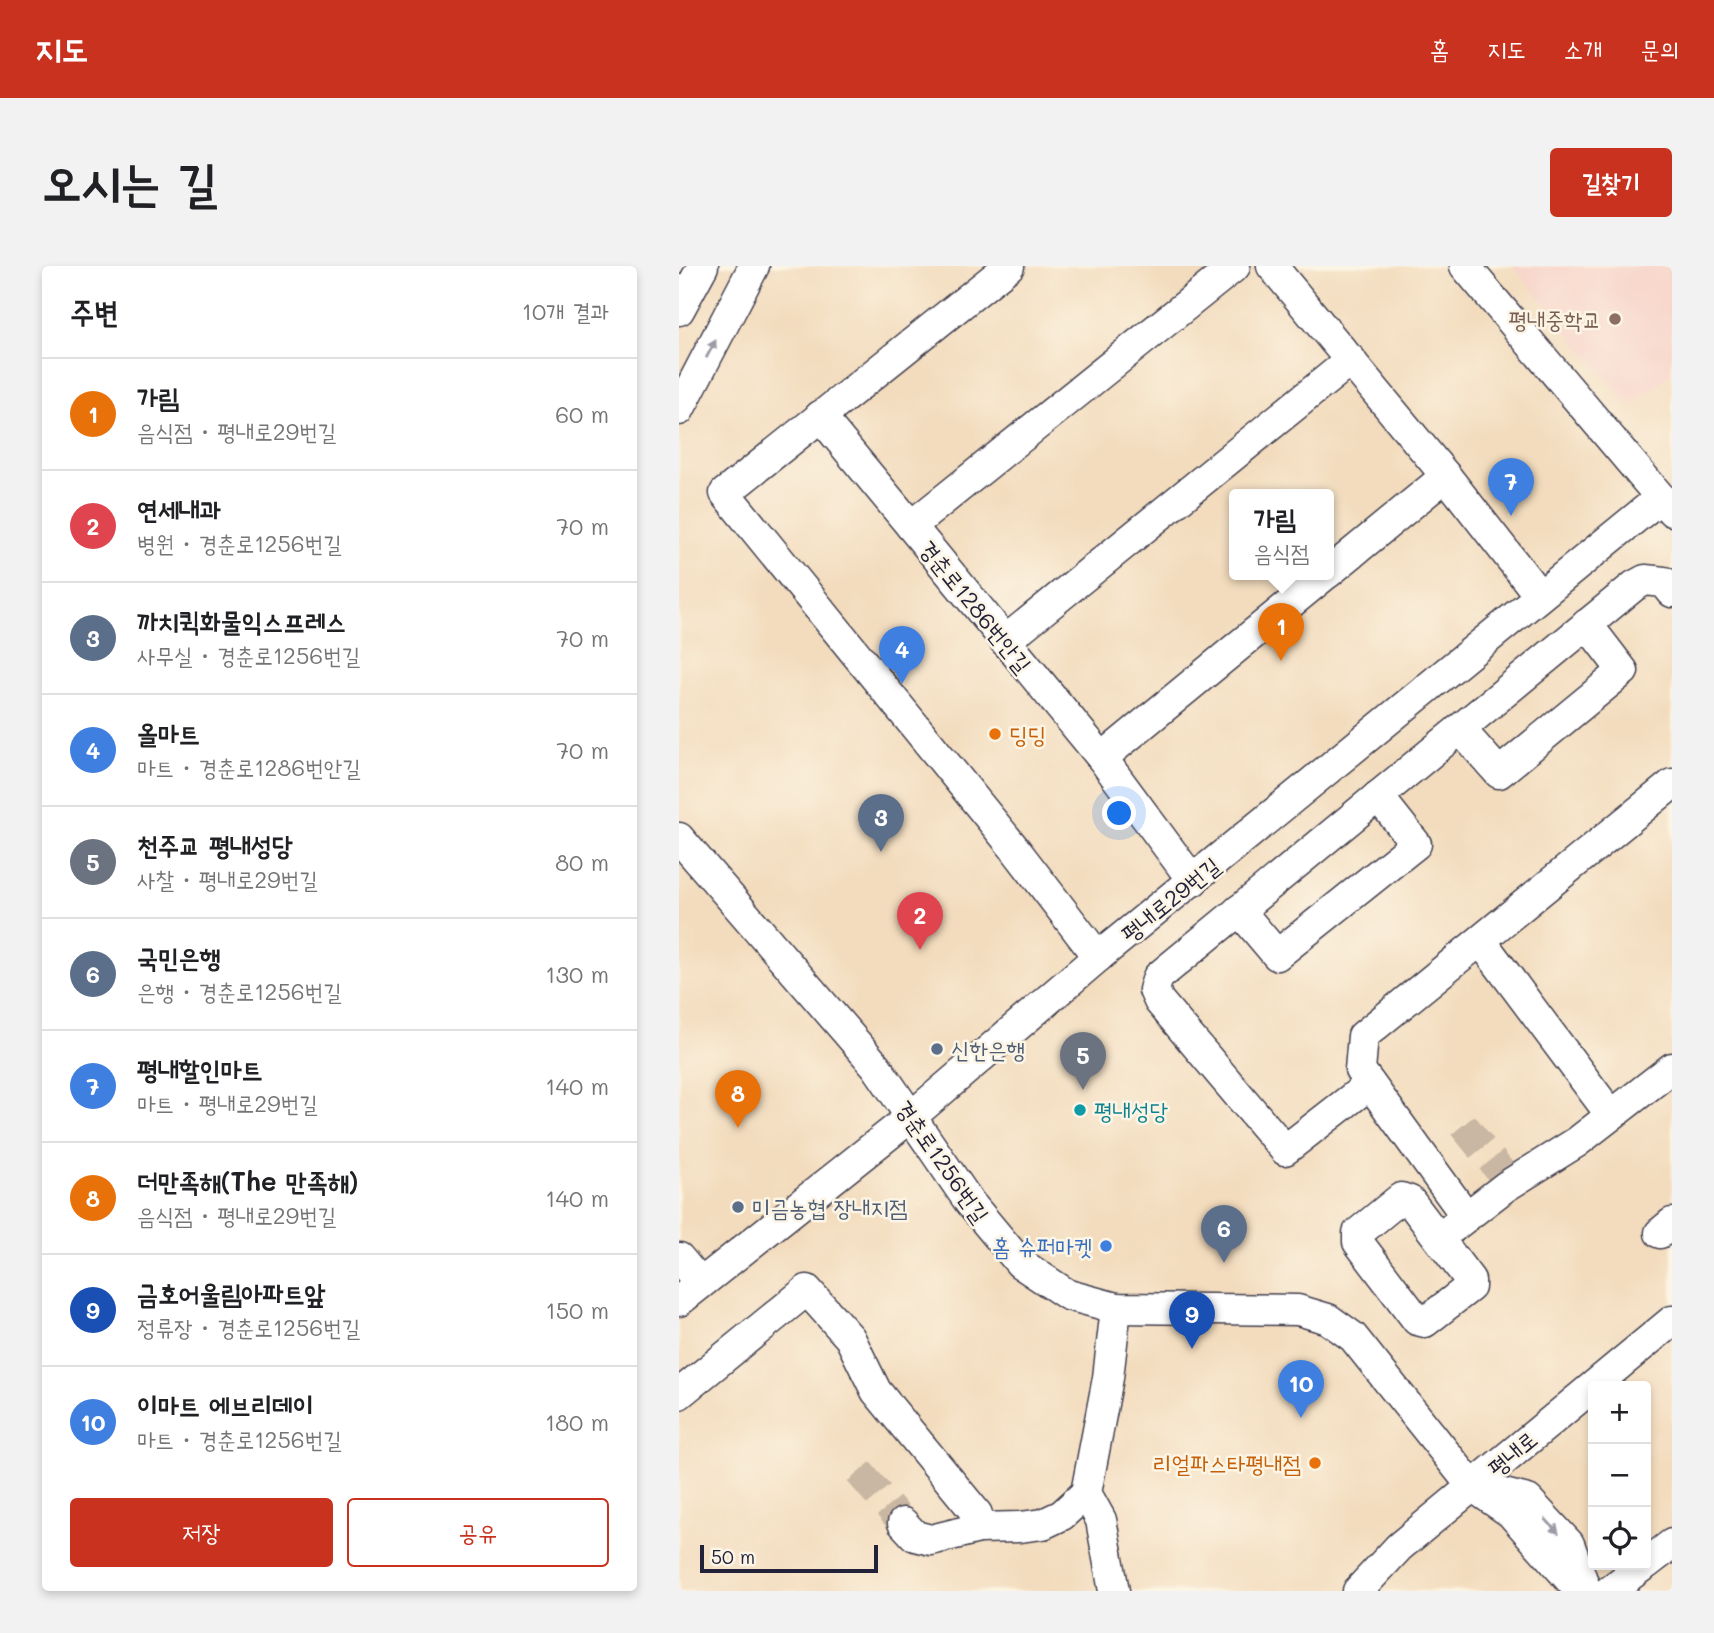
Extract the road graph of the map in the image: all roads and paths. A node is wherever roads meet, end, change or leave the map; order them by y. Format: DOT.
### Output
graph roads {
  1 [pos="703,266"];
  2 [pos="754,266"];
  3 [pos="1009,266"];
  4 [pos="1235,266"];
  5 [pos="1272,266"];
  6 [pos="1465,266"];
  7 [pos="679,310"];
  8 [pos="1351,360"];
  9 [pos="679,410"];
  10 [pos="820,416"];
  11 [pos="1446,476"];
  12 [pos="1666,505"];
  13 [pos="911,526"];
  14 [pos="1334,568"];
  15 [pos="1320,580"];
  16 [pos="1672,592"];
  17 [pos="1539,595"];
  18 [pos="1587,624"];
  19 [pos="1005,641"];
  20 [pos="1460,729"];
  21 [pos="1102,758"];
  22 [pos="1672,784"];
  23 [pos="1378,796"];
  24 [pos="679,838"];
  25 [pos="1193,881"];
  26 [pos="1239,911"];
  27 [pos="1481,942"];
  28 [pos="1098,957"];
  29 [pos="1671,1072"];
  30 [pos="1370,1084"];
  31 [pos="1611,1115"];
  32 [pos="912,1116"];
  33 [pos="1466,1216"];
  34 [pos="1439,1238"];
  35 [pos="679,1258"];
  36 [pos="689,1292"];
  37 [pos="1116,1308"];
  38 [pos="1672,1321"];
  39 [pos="679,1394"];
  40 [pos="1472,1486"];
  41 [pos="1086,1493"];
  42 [pos="903,1523"];
  43 [pos="979,1528"];
  44 [pos="1672,1544"];
  45 [pos="1651,1560"];
  46 [pos="1637,1570"];
  47 [pos="1114,1591"];
  48 [pos="1358,1591"];
  49 [pos="1580,1591"];
  50 [pos="1587,1591"];
  51 [pos="1609,1591"];
  1 -- 7 [label="street"];
  9 -- 2 [label="street, one-way"];
  3 -- 10 [label="street"];
  4 -- 13 [label="street, 경춘로1286번안길"];
  5 -- 8 [label="street"];
  6 -- 12 [label="street"];
  8 -- 11 [label="street"];
  8 -- 19 [label="street"];
  10 -- 13 [label="street"];
  10 -- 28 [label="street"];
  11 -- 14 [label="street"];
  11 -- 17 [label="street"];
  12 -- 17 [label="street, 평내로29번길"];
  13 -- 19 [label="street, 경춘로1286번안길"];
  15 -- 21 [label="street"];
  16 -- 18 [label="street"];
  17 -- 25 [label="street, 평내로29번길"];
  18 -- 20 [label="street"];
  18 -- 20 [label="street"];
  19 -- 21 [label="street, 경춘로1286번안길"];
  20 -- 23 [label="street"];
  21 -- 25 [label="street, 경춘로1286번안길"];
  22 -- 27 [label="street"];
  23 -- 26 [label="street"];
  23 -- 26 [label="street"];
  24 -- 32 [label="street, 경춘로1256번길"];
  25 -- 28 [label="street, 평내로29번길"];
  26 -- 30 [label="street"];
  27 -- 30 [label="street"];
  27 -- 31 [label="street"];
  28 -- 32 [label="street, 평내로29번길"];
  29 -- 31 [label="street"];
  30 -- 33 [label="street"];
  31 -- 33 [label="street"];
  32 -- 36 [label="street, 평내로29번길"];
  32 -- 37 [label="street, 경춘로1256번길"];
  33 -- 34 [label="street"];
  35 -- 36 [label="street"];
  37 -- 40 [label="street, 경춘로1256번길"];
  37 -- 41 [label="street"];
  38 -- 40 [label="street, 평내로"];
  39 -- 43 [label="street"];
  40 -- 48 [label="street, 평내로"];
  40 -- 49 [label="street, 경춘로1256번길"];
  40 -- 50 [label="street, one-way"];
  41 -- 43 [label="street"];
  41 -- 47 [label="street"];
  42 -- 43 [label="street"];
  44 -- 45 [label="street"];
  46 -- 51 [label="street"];
}
